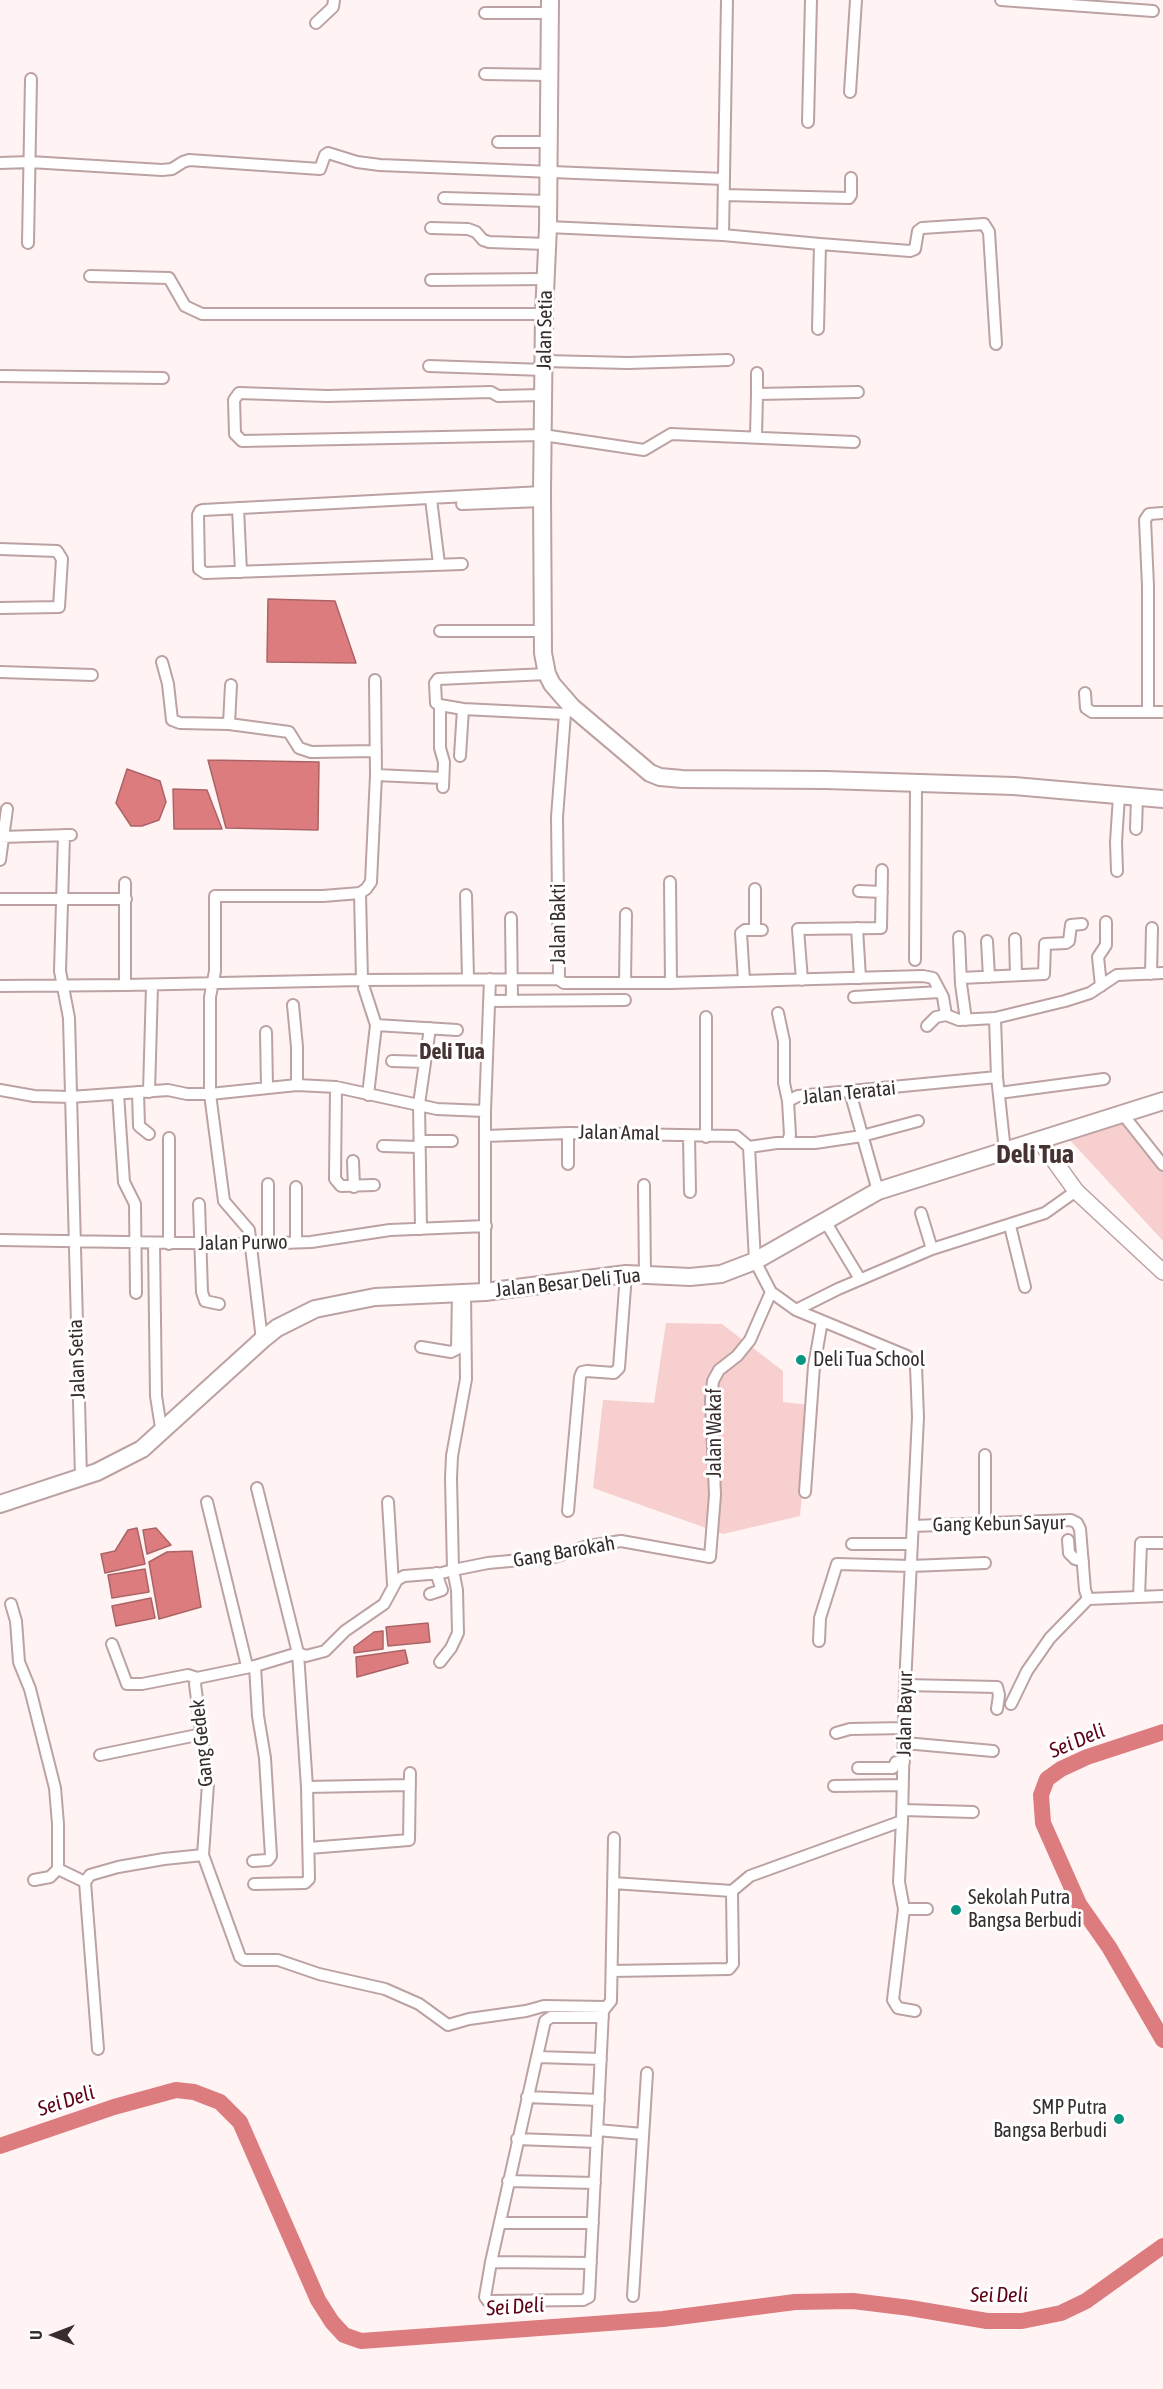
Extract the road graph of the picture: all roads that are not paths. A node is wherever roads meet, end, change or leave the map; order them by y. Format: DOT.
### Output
graph roads {
  1 [pos="334,0"];
  2 [pos="727,0"];
  3 [pos="811,0"];
  4 [pos="856,0"];
  5 [pos="1001,0"];
  6 [pos="550,7"];
  7 [pos="1153,11"];
  8 [pos="485,13"];
  9 [pos="316,23"];
  10 [pos="485,74"];
  11 [pos="549,75"];
  12 [pos="31,79"];
  13 [pos="850,92"];
  14 [pos="808,123"];
  15 [pos="498,142"];
  16 [pos="549,142"];
  17 [pos="30,162"];
  18 [pos="0,163"];
  19 [pos="548,170"];
  20 [pos="851,178"];
  21 [pos="724,179"];
  22 [pos="724,195"];
  23 [pos="444,198"];
  24 [pos="548,201"];
  25 [pos="431,228"];
  26 [pos="723,235"];
  27 [pos="548,236"];
  28 [pos="28,243"];
  29 [pos="820,244"];
  30 [pos="90,276"];
  31 [pos="546,279"];
  32 [pos="430,280"];
  33 [pos="544,314"];
  34 [pos="818,329"];
  35 [pos="996,344"];
  36 [pos="728,360"];
  37 [pos="429,366"];
  38 [pos="544,366"];
  39 [pos="757,373"];
  40 [pos="0,376"];
  41 [pos="163,378"];
  42 [pos="858,392"];
  43 [pos="757,394"];
  44 [pos="543,395"];
  45 [pos="543,435"];
  46 [pos="756,436"];
  47 [pos="854,442"];
  48 [pos="542,497"];
  49 [pos="431,502"];
  50 [pos="238,508"];
  51 [pos="1163,513"];
  52 [pos="0,549"];
  53 [pos="439,564"];
  54 [pos="462,564"];
  55 [pos="241,572"];
  56 [pos="0,609"];
  57 [pos="440,631"];
  58 [pos="543,631"];
  59 [pos="162,662"];
  60 [pos="545,667"];
  61 [pos="0,672"];
  62 [pos="92,675"];
  63 [pos="375,680"];
  64 [pos="231,685"];
  65 [pos="1085,693"];
  66 [pos="440,705"];
  67 [pos="463,709"];
  68 [pos="568,711"];
  69 [pos="1148,711"];
  70 [pos="1163,712"];
  71 [pos="229,724"];
  72 [pos="376,751"];
  73 [pos="460,756"];
  74 [pos="376,776"];
  75 [pos="916,784"];
  76 [pos="1119,796"];
  77 [pos="1137,797"];
  78 [pos="1163,799"];
  79 [pos="6,809"];
  80 [pos="1136,829"];
  81 [pos="1,837"];
  82 [pos="0,860"];
  83 [pos="882,870"];
  84 [pos="1117,872"];
  85 [pos="670,882"];
  86 [pos="125,883"];
  87 [pos="755,889"];
  88 [pos="859,891"];
  89 [pos="882,892"];
  90 [pos="360,893"];
  91 [pos="466,895"];
  92 [pos="0,899"];
  93 [pos="126,899"];
  94 [pos="63,900"];
  95 [pos="626,914"];
  96 [pos="511,918"];
  97 [pos="1106,922"];
  98 [pos="1082,924"];
  99 [pos="857,928"];
  100 [pos="1152,928"];
  101 [pos="959,937"];
  102 [pos="1015,939"];
  103 [pos="987,941"];
  104 [pos="915,960"];
  105 [pos="1016,974"];
  106 [pos="1157,974"];
  107 [pos="989,977"];
  108 [pos="860,978"];
  109 [pos="961,978"];
  110 [pos="468,979"];
  111 [pos="490,979"];
  112 [pos="513,979"];
  113 [pos="802,980"];
  114 [pos="561,981"];
  115 [pos="744,981"];
  116 [pos="625,982"];
  117 [pos="671,982"];
  118 [pos="213,984"];
  119 [pos="363,984"];
  120 [pos="125,985"];
  121 [pos="0,986"];
  122 [pos="152,986"];
  123 [pos="1101,986"];
  124 [pos="62,987"];
  125 [pos="1064,989"];
  126 [pos="940,992"];
  127 [pos="854,997"];
  128 [pos="512,1000"];
  129 [pos="564,1000"];
  130 [pos="625,1000"];
  131 [pos="489,1001"];
  132 [pos="1065,1001"];
  133 [pos="293,1005"];
  134 [pos="778,1013"];
  135 [pos="946,1015"];
  136 [pos="706,1017"];
  137 [pos="995,1018"];
  138 [pos="966,1020"];
  139 [pos="376,1025"];
  140 [pos="927,1026"];
  141 [pos="430,1028"];
  142 [pos="457,1030"];
  143 [pos="266,1032"];
  144 [pos="392,1061"];
  145 [pos="425,1062"];
  146 [pos="997,1077"];
  147 [pos="1104,1079"];
  148 [pos="297,1085"];
  149 [pos="267,1087"];
  150 [pos="336,1087"];
  151 [pos="0,1090"];
  152 [pos="143,1092"];
  153 [pos="850,1092"];
  154 [pos="999,1093"];
  155 [pos="118,1094"];
  156 [pos="210,1094"];
  157 [pos="368,1095"];
  158 [pos="70,1097"];
  159 [pos="788,1101"];
  160 [pos="1163,1101"];
  161 [pos="419,1104"];
  162 [pos="485,1111"];
  163 [pos="1121,1112"];
  164 [pos="918,1121"];
  165 [pos="568,1133"];
  166 [pos="149,1134"];
  167 [pos="485,1136"];
  168 [pos="689,1136"];
  169 [pos="862,1136"];
  170 [pos="706,1137"];
  171 [pos="169,1138"];
  172 [pos="1045,1140"];
  173 [pos="452,1141"];
  174 [pos="787,1143"];
  175 [pos="419,1144"];
  176 [pos="383,1146"];
  177 [pos="749,1147"];
  178 [pos="1005,1151"];
  179 [pos="353,1161"];
  180 [pos="568,1164"];
  181 [pos="1163,1165"];
  182 [pos="268,1184"];
  183 [pos="374,1185"];
  184 [pos="645,1185"];
  185 [pos="296,1187"];
  186 [pos="354,1187"];
  187 [pos="878,1191"];
  188 [pos="1076,1191"];
  189 [pos="690,1192"];
  190 [pos="200,1204"];
  191 [pos="921,1213"];
  192 [pos="825,1221"];
  193 [pos="486,1226"];
  194 [pos="1010,1226"];
  195 [pos="421,1229"];
  196 [pos="0,1240"];
  197 [pos="73,1242"];
  198 [pos="296,1242"];
  199 [pos="136,1243"];
  200 [pos="268,1243"];
  201 [pos="154,1244"];
  202 [pos="169,1244"];
  203 [pos="201,1244"];
  204 [pos="250,1244"];
  205 [pos="932,1249"];
  206 [pos="1163,1259"];
  207 [pos="755,1261"];
  208 [pos="1163,1272"];
  209 [pos="626,1274"];
  210 [pos="645,1275"];
  211 [pos="860,1280"];
  212 [pos="1025,1287"];
  213 [pos="485,1292"];
  214 [pos="771,1292"];
  215 [pos="136,1293"];
  216 [pos="462,1293"];
  217 [pos="219,1304"];
  218 [pos="796,1310"];
  219 [pos="822,1321"];
  220 [pos="262,1340"];
  221 [pos="421,1347"];
  222 [pos="162,1434"];
  223 [pos="986,1455"];
  224 [pos="81,1477"];
  225 [pos="257,1488"];
  226 [pos="805,1492"];
  227 [pos="207,1502"];
  228 [pos="388,1502"];
  229 [pos="0,1504"];
  230 [pos="568,1511"];
  231 [pos="985,1522"];
  232 [pos="913,1526"];
  233 [pos="1068,1539"];
  234 [pos="1163,1543"];
  235 [pos="852,1544"];
  236 [pos="912,1544"];
  237 [pos="710,1557"];
  238 [pos="1083,1561"];
  239 [pos="985,1563"];
  240 [pos="911,1566"];
  241 [pos="453,1569"];
  242 [pos="436,1573"];
  243 [pos="393,1584"];
  244 [pos="430,1594"];
  245 [pos="1163,1596"];
  246 [pos="1139,1597"];
  247 [pos="1088,1599"];
  248 [pos="11,1604"];
  249 [pos="819,1641"];
  250 [pos="112,1644"];
  251 [pos="298,1653"];
  252 [pos="440,1662"];
  253 [pos="251,1666"];
  254 [pos="197,1678"];
  255 [pos="905,1685"];
  256 [pos="1011,1704"];
  257 [pos="997,1709"];
  258 [pos="906,1728"];
  259 [pos="836,1733"];
  260 [pos="202,1734"];
  261 [pos="905,1743"];
  262 [pos="993,1751"];
  263 [pos="100,1755"];
  264 [pos="904,1762"];
  265 [pos="858,1768"];
  266 [pos="903,1785"];
  267 [pos="834,1786"];
  268 [pos="307,1787"];
  269 [pos="973,1812"];
  270 [pos="902,1815"];
  271 [pos="614,1838"];
  272 [pos="309,1848"];
  273 [pos="203,1854"];
  274 [pos="253,1861"];
  275 [pos="57,1869"];
  276 [pos="34,1880"];
  277 [pos="85,1882"];
  278 [pos="613,1883"];
  279 [pos="254,1884"];
  280 [pos="732,1891"];
  281 [pos="904,1909"];
  282 [pos="927,1909"];
  283 [pos="612,1971"];
  284 [pos="915,2011"];
  285 [pos="603,2012"];
  286 [pos="98,2049"];
  287 [pos="537,2057"];
  288 [pos="601,2059"];
  289 [pos="647,2073"];
  290 [pos="527,2097"];
  291 [pos="599,2100"];
  292 [pos="643,2134"];
  293 [pos="597,2136"];
  294 [pos="517,2139"];
  295 [pos="508,2181"];
  296 [pos="595,2183"];
  297 [pos="500,2223"];
  298 [pos="593,2223"];
  299 [pos="491,2262"];
  300 [pos="591,2263"];
  301 [pos="633,2296"];
  1 -- 9 [label="street"];
  2 -- 21 [label="street"];
  3 -- 14 [label="street"];
  4 -- 13 [label="street"];
  5 -- 7 [label="street"];
  6 -- 8 [label="street"];
  6 -- 11 [label="main road, Jalan Setia"];
  10 -- 11 [label="street"];
  11 -- 16 [label="main road, Jalan Setia"];
  12 -- 17 [label="street"];
  15 -- 16 [label="street"];
  16 -- 19 [label="main road, Jalan Setia"];
  17 -- 18 [label="street"];
  17 -- 19 [label="street"];
  17 -- 28 [label="street"];
  19 -- 21 [label="street"];
  19 -- 24 [label="main road, Jalan Setia"];
  20 -- 22 [label="street"];
  21 -- 22 [label="street"];
  22 -- 26 [label="street"];
  23 -- 24 [label="street"];
  24 -- 27 [label="main road, Jalan Setia"];
  25 -- 27 [label="street"];
  26 -- 27 [label="street"];
  26 -- 29 [label="street"];
  27 -- 31 [label="main road, Jalan Setia"];
  29 -- 34 [label="street"];
  29 -- 35 [label="street"];
  30 -- 33 [label="street"];
  31 -- 32 [label="street"];
  31 -- 33 [label="main road, Jalan Setia"];
  33 -- 38 [label="main road, Jalan Setia"];
  36 -- 38 [label="street"];
  37 -- 38 [label="street"];
  38 -- 44 [label="main road, Jalan Setia"];
  39 -- 43 [label="street"];
  40 -- 41 [label="street"];
  42 -- 43 [label="street"];
  43 -- 46 [label="street"];
  44 -- 45 [label="main road, Jalan Setia"];
  44 -- 45 [label="street"];
  45 -- 46 [label="street"];
  45 -- 48 [label="main road, Jalan Setia"];
  46 -- 47 [label="street"];
  48 -- 49 [label="street"];
  48 -- 58 [label="main road, Jalan Setia"];
  49 -- 50 [label="street"];
  49 -- 53 [label="street"];
  50 -- 55 [label="street"];
  50 -- 55 [label="street"];
  51 -- 69 [label="street"];
  52 -- 56 [label="street"];
  53 -- 54 [label="street"];
  53 -- 55 [label="street"];
  57 -- 58 [label="street"];
  58 -- 60 [label="main road, Jalan Setia"];
  59 -- 71 [label="street"];
  60 -- 66 [label="street"];
  60 -- 68 [label="main road"];
  61 -- 62 [label="street"];
  63 -- 72 [label="street"];
  64 -- 71 [label="street"];
  65 -- 69 [label="street"];
  66 -- 67 [label="street"];
  66 -- 74 [label="street"];
  67 -- 68 [label="street"];
  67 -- 73 [label="street"];
  68 -- 75 [label="main road"];
  68 -- 114 [label="street, Jalan Bakti"];
  69 -- 70 [label="street"];
  71 -- 72 [label="street"];
  72 -- 74 [label="street"];
  74 -- 90 [label="street"];
  75 -- 76 [label="main road"];
  75 -- 104 [label="street"];
  76 -- 77 [label="main road"];
  76 -- 84 [label="street"];
  77 -- 78 [label="main road"];
  77 -- 80 [label="street"];
  79 -- 81 [label="street"];
  81 -- 82 [label="street"];
  81 -- 94 [label="street, Jalan Setia"];
  83 -- 89 [label="street"];
  85 -- 117 [label="street"];
  86 -- 93 [label="street"];
  87 -- 115 [label="street"];
  88 -- 89 [label="street"];
  89 -- 99 [label="street"];
  90 -- 118 [label="street"];
  90 -- 119 [label="street"];
  91 -- 110 [label="street"];
  92 -- 94 [label="street"];
  93 -- 94 [label="street"];
  93 -- 120 [label="street"];
  94 -- 124 [label="street, Jalan Setia"];
  95 -- 116 [label="street"];
  96 -- 112 [label="street"];
  97 -- 123 [label="street"];
  98 -- 105 [label="street"];
  99 -- 108 [label="street"];
  99 -- 113 [label="street"];
  100 -- 106 [label="street"];
  101 -- 109 [label="street"];
  102 -- 105 [label="street"];
  103 -- 107 [label="street"];
  105 -- 107 [label="street"];
  106 -- 123 [label="street"];
  107 -- 109 [label="street"];
  108 -- 113 [label="street"];
  108 -- 126 [label="street"];
  109 -- 138 [label="street"];
  110 -- 111 [label="street, Jalan Bakti"];
  110 -- 119 [label="street, Jalan Bakti"];
  111 -- 112 [label="street, Jalan Bakti"];
  111 -- 131 [label="street"];
  112 -- 114 [label="street, Jalan Bakti"];
  112 -- 128 [label="street"];
  113 -- 115 [label="street"];
  114 -- 116 [label="street"];
  114 -- 129 [label="street"];
  115 -- 117 [label="street"];
  116 -- 117 [label="street"];
  118 -- 119 [label="street, Jalan Bakti"];
  118 -- 122 [label="street, Jalan Bakti"];
  118 -- 156 [label="street"];
  119 -- 139 [label="street"];
  120 -- 122 [label="street, Jalan Bakti"];
  120 -- 124 [label="street, Jalan Bakti"];
  121 -- 124 [label="street, Jalan Bakti"];
  122 -- 152 [label="street"];
  123 -- 132 [label="street"];
  124 -- 158 [label="street, Jalan Setia"];
  125 -- 132 [label="street"];
  126 -- 127 [label="street"];
  126 -- 135 [label="street"];
  128 -- 129 [label="street"];
  128 -- 131 [label="street"];
  129 -- 130 [label="street"];
  131 -- 162 [label="street"];
  132 -- 137 [label="street"];
  133 -- 148 [label="street"];
  134 -- 159 [label="street"];
  135 -- 138 [label="street"];
  135 -- 140 [label="street"];
  136 -- 170 [label="street"];
  137 -- 138 [label="street"];
  137 -- 146 [label="street"];
  139 -- 141 [label="street"];
  139 -- 157 [label="street"];
  141 -- 142 [label="street"];
  141 -- 145 [label="street"];
  143 -- 149 [label="street"];
  144 -- 145 [label="street"];
  145 -- 161 [label="street"];
  146 -- 153 [label="street, Jalan Teratai"];
  146 -- 154 [label="street"];
  147 -- 154 [label="street"];
  148 -- 149 [label="street"];
  148 -- 150 [label="street"];
  149 -- 156 [label="street"];
  150 -- 157 [label="street"];
  150 -- 186 [label="street"];
  151 -- 158 [label="street"];
  152 -- 155 [label="street"];
  152 -- 156 [label="street"];
  152 -- 166 [label="street"];
  153 -- 159 [label="street, Jalan Teratai"];
  153 -- 169 [label="street"];
  154 -- 178 [label="street"];
  155 -- 158 [label="street"];
  155 -- 199 [label="street"];
  156 -- 204 [label="street"];
  157 -- 161 [label="street"];
  158 -- 197 [label="street, Jalan Setia"];
  159 -- 174 [label="street, Jalan Teratai"];
  160 -- 163 [label="main road, Jalan Besar Deli Tua"];
  161 -- 162 [label="street"];
  161 -- 175 [label="street"];
  162 -- 167 [label="street"];
  163 -- 172 [label="main road, Jalan Besar Deli Tua"];
  163 -- 181 [label="street"];
  164 -- 169 [label="street"];
  165 -- 167 [label="street, Jalan Amal"];
  165 -- 168 [label="street, Jalan Amal"];
  165 -- 180 [label="street"];
  167 -- 193 [label="street"];
  168 -- 170 [label="street, Jalan Amal"];
  168 -- 189 [label="street"];
  169 -- 174 [label="street"];
  169 -- 187 [label="street"];
  170 -- 177 [label="street, Jalan Amal"];
  171 -- 202 [label="street"];
  172 -- 178 [label="main road, Jalan Besar Deli Tua"];
  172 -- 188 [label="main road"];
  172 -- 206 [label="main road"];
  173 -- 175 [label="street"];
  174 -- 177 [label="street"];
  175 -- 176 [label="street"];
  175 -- 195 [label="street"];
  177 -- 207 [label="street"];
  178 -- 187 [label="main road, Jalan Besar Deli Tua"];
  179 -- 186 [label="street"];
  182 -- 200 [label="street"];
  183 -- 186 [label="street"];
  184 -- 210 [label="street"];
  185 -- 198 [label="street"];
  187 -- 192 [label="main road, Jalan Besar Deli Tua"];
  188 -- 194 [label="street"];
  188 -- 208 [label="main road"];
  190 -- 203 [label="street"];
  191 -- 205 [label="street"];
  192 -- 207 [label="main road, Jalan Besar Deli Tua"];
  192 -- 211 [label="street"];
  193 -- 195 [label="street, Jalan Purwo"];
  193 -- 213 [label="street"];
  194 -- 205 [label="street"];
  194 -- 212 [label="street"];
  195 -- 198 [label="street, Jalan Purwo"];
  196 -- 197 [label="street, Jalan Purwo"];
  197 -- 199 [label="street, Jalan Purwo"];
  197 -- 224 [label="street, Jalan Setia"];
  198 -- 200 [label="street, Jalan Purwo"];
  199 -- 201 [label="street, Jalan Purwo"];
  199 -- 215 [label="street"];
  200 -- 204 [label="street, Jalan Purwo"];
  201 -- 202 [label="street, Jalan Purwo"];
  201 -- 222 [label="street"];
  202 -- 203 [label="street, Jalan Purwo"];
  203 -- 204 [label="street, Jalan Purwo"];
  203 -- 217 [label="street"];
  204 -- 220 [label="street"];
  205 -- 211 [label="street"];
  207 -- 210 [label="main road, Jalan Besar Deli Tua"];
  207 -- 214 [label="street, Jalan Bayur"];
  209 -- 210 [label="main road, Jalan Besar Deli Tua"];
  209 -- 213 [label="main road, Jalan Besar Deli Tua"];
  209 -- 230 [label="street"];
  211 -- 218 [label="street"];
  213 -- 216 [label="main road, Jalan Besar Deli Tua"];
  214 -- 218 [label="street, Jalan Bayur"];
  214 -- 237 [label="street, Jalan Wakaf"];
  216 -- 220 [label="main road, Jalan Besar Deli Tua"];
  216 -- 221 [label="street"];
  216 -- 241 [label="street"];
  218 -- 219 [label="street, Jalan Bayur"];
  219 -- 226 [label="street"];
  219 -- 232 [label="street, Jalan Bayur"];
  220 -- 222 [label="main road, Jalan Besar Deli Tua"];
  222 -- 224 [label="main road, Jalan Besar Deli Tua"];
  223 -- 231 [label="street"];
  224 -- 229 [label="main road, Jalan Besar Deli Tua"];
  225 -- 251 [label="street"];
  227 -- 253 [label="street"];
  228 -- 243 [label="street"];
  231 -- 232 [label="street, Gang Kebun Sayur"];
  231 -- 238 [label="street, Gang Kebun Sayur"];
  232 -- 236 [label="street, Jalan Bayur"];
  233 -- 238 [label="street"];
  234 -- 246 [label="street"];
  235 -- 236 [label="street"];
  236 -- 240 [label="street, Jalan Bayur"];
  237 -- 241 [label="street, Gang Barokah"];
  238 -- 247 [label="street, Gang Kebun Sayur"];
  239 -- 240 [label="street"];
  240 -- 249 [label="street"];
  240 -- 255 [label="street, Jalan Bayur"];
  241 -- 242 [label="street"];
  241 -- 252 [label="street"];
  242 -- 243 [label="street"];
  242 -- 244 [label="street"];
  243 -- 251 [label="street, Gang Gedek"];
  245 -- 246 [label="street"];
  246 -- 247 [label="street"];
  247 -- 256 [label="street"];
  248 -- 275 [label="street"];
  250 -- 254 [label="street"];
  251 -- 253 [label="street, Gang Gedek"];
  251 -- 268 [label="street"];
  253 -- 254 [label="street, Gang Gedek"];
  253 -- 274 [label="street"];
  254 -- 260 [label="street, Gang Gedek"];
  255 -- 257 [label="street"];
  255 -- 258 [label="street, Jalan Bayur"];
  258 -- 259 [label="street"];
  258 -- 261 [label="street, Jalan Bayur"];
  260 -- 263 [label="street"];
  260 -- 273 [label="street, Gang Gedek"];
  261 -- 262 [label="street"];
  261 -- 264 [label="street, Jalan Bayur"];
  264 -- 265 [label="street"];
  264 -- 266 [label="street, Jalan Bayur"];
  266 -- 267 [label="street"];
  266 -- 270 [label="street, Jalan Bayur"];
  268 -- 272 [label="street"];
  268 -- 272 [label="street"];
  269 -- 270 [label="street"];
  270 -- 280 [label="street"];
  270 -- 281 [label="street, Jalan Bayur"];
  271 -- 278 [label="street"];
  272 -- 279 [label="street"];
  273 -- 277 [label="street"];
  273 -- 285 [label="street, Gang Gedek"];
  275 -- 276 [label="street"];
  275 -- 277 [label="street"];
  277 -- 286 [label="street"];
  278 -- 280 [label="street"];
  278 -- 283 [label="street"];
  280 -- 283 [label="street"];
  281 -- 282 [label="street"];
  281 -- 284 [label="street, Jalan Bayur"];
  283 -- 285 [label="street"];
  285 -- 287 [label="street"];
  285 -- 288 [label="street"];
  287 -- 288 [label="street"];
  287 -- 290 [label="street"];
  288 -- 291 [label="street"];
  289 -- 292 [label="street"];
  290 -- 291 [label="street"];
  290 -- 294 [label="street"];
  291 -- 293 [label="street"];
  292 -- 293 [label="street"];
  292 -- 301 [label="street"];
  293 -- 294 [label="street"];
  293 -- 296 [label="street"];
  294 -- 295 [label="street"];
  295 -- 296 [label="street"];
  295 -- 297 [label="street"];
  296 -- 298 [label="street"];
  297 -- 298 [label="street"];
  297 -- 299 [label="street"];
  298 -- 300 [label="street"];
  299 -- 300 [label="street"];
  299 -- 300 [label="street"];
}
